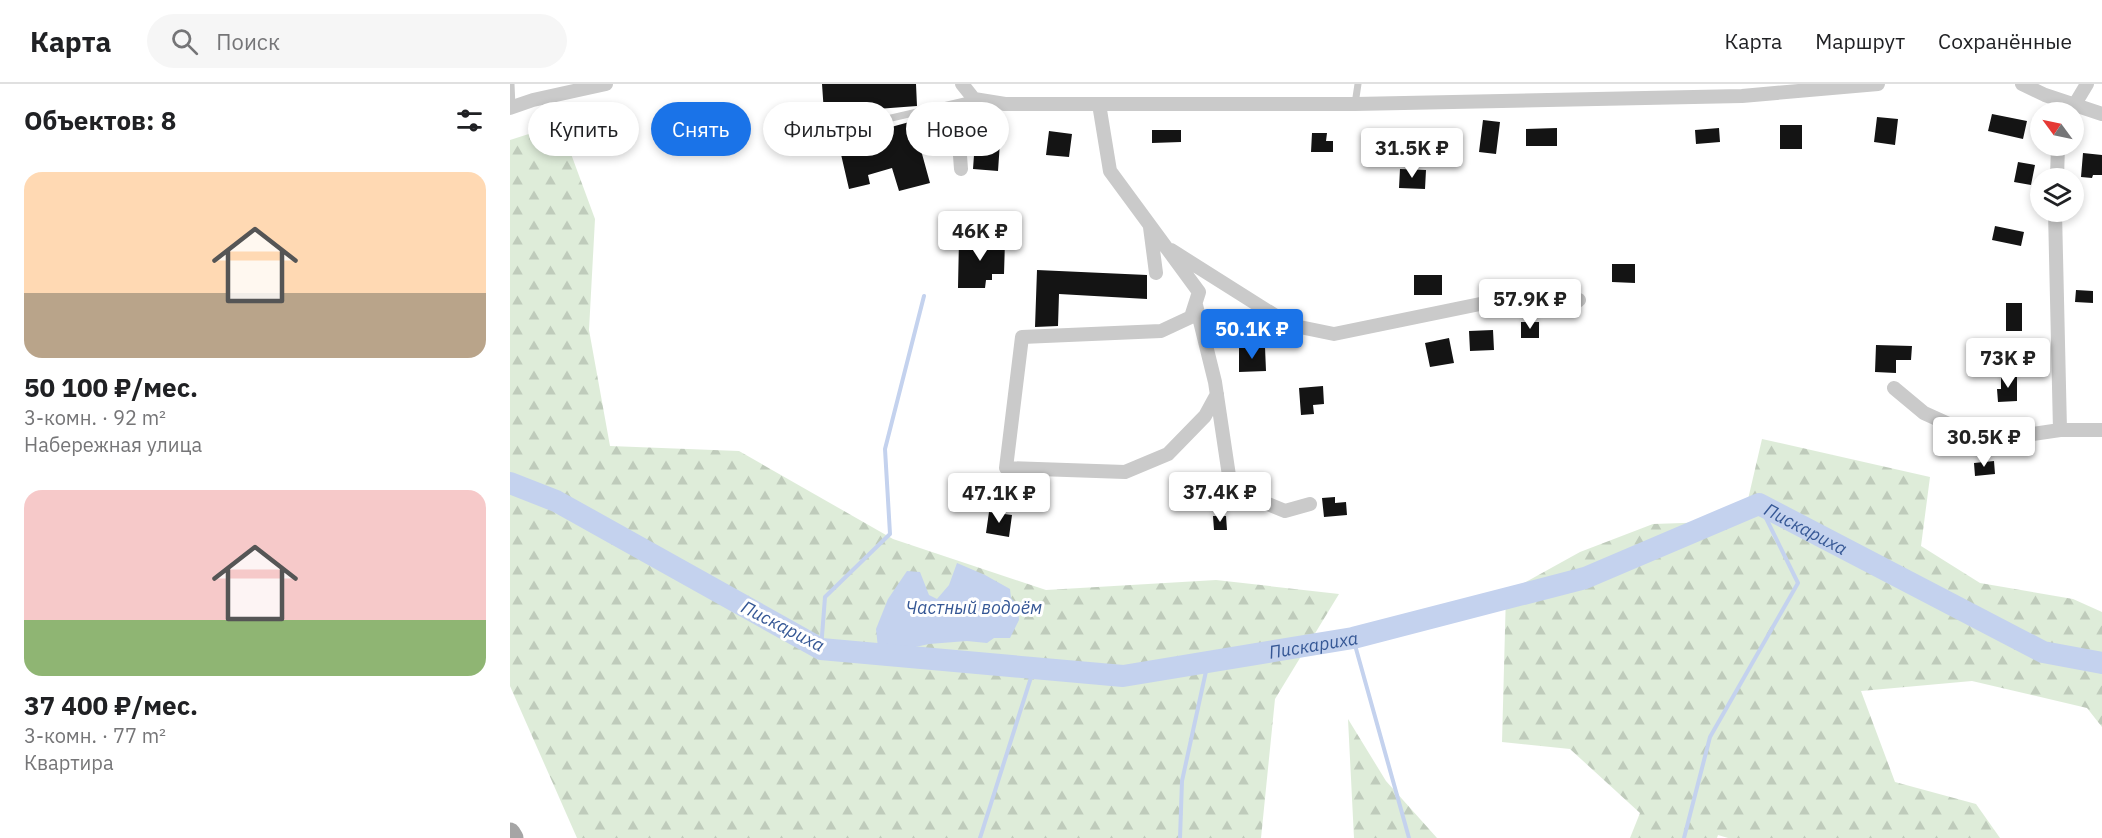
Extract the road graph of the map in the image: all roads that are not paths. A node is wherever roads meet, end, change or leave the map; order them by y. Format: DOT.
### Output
graph roads {
  1 [pos="511,84"];
  2 [pos="606,84"];
  3 [pos="962,84"];
  4 [pos="1358,84"];
  5 [pos="1878,84"];
  6 [pos="2022,84"];
  7 [pos="2087,84"];
  8 [pos="974,99"];
  9 [pos="2053,102"];
  10 [pos="2076,102"];
  11 [pos="1099,104"];
  12 [pos="1355,104"];
  13 [pos="2084,107"];
  14 [pos="511,108"];
  15 [pos="2102,114"];
  16 [pos="894,117"];
  17 [pos="961,169"];
  18 [pos="2055,222"];
  19 [pos="1149,225"];
  20 [pos="1164,245"];
  21 [pos="1156,273"];
  22 [pos="1579,300"];
  23 [pos="1196,303"];
  24 [pos="1894,388"];
  25 [pos="1217,394"];
  26 [pos="2060,430"];
  27 [pos="2102,430"];
  28 [pos="1310,504"];
  29 [pos="510,833"];
  30 [pos="513,838"];
  1 -- 14 [label="lane"];
  2 -- 14 [label="street"];
  3 -- 8 [label="street"];
  4 -- 12 [label="lane"];
  5 -- 12 [label="street"];
  6 -- 9 [label="street"];
  7 -- 10 [label="street"];
  8 -- 11 [label="street"];
  8 -- 16 [label="lane"];
  8 -- 17 [label="street"];
  11 -- 12 [label="street"];
  11 -- 19 [label="street"];
  13 -- 15 [label="street"];
  18 -- 26 [label="street"];
  19 -- 20 [label="street"];
  19 -- 21 [label="street"];
  20 -- 22 [label="street"];
  20 -- 23 [label="street"];
  23 -- 25 [label="street"];
  23 -- 25 [label="street"];
  24 -- 26 [label="street"];
  25 -- 28 [label="street"];
  26 -- 27 [label="street"];
  29 -- 30 [label="main road"];
}
